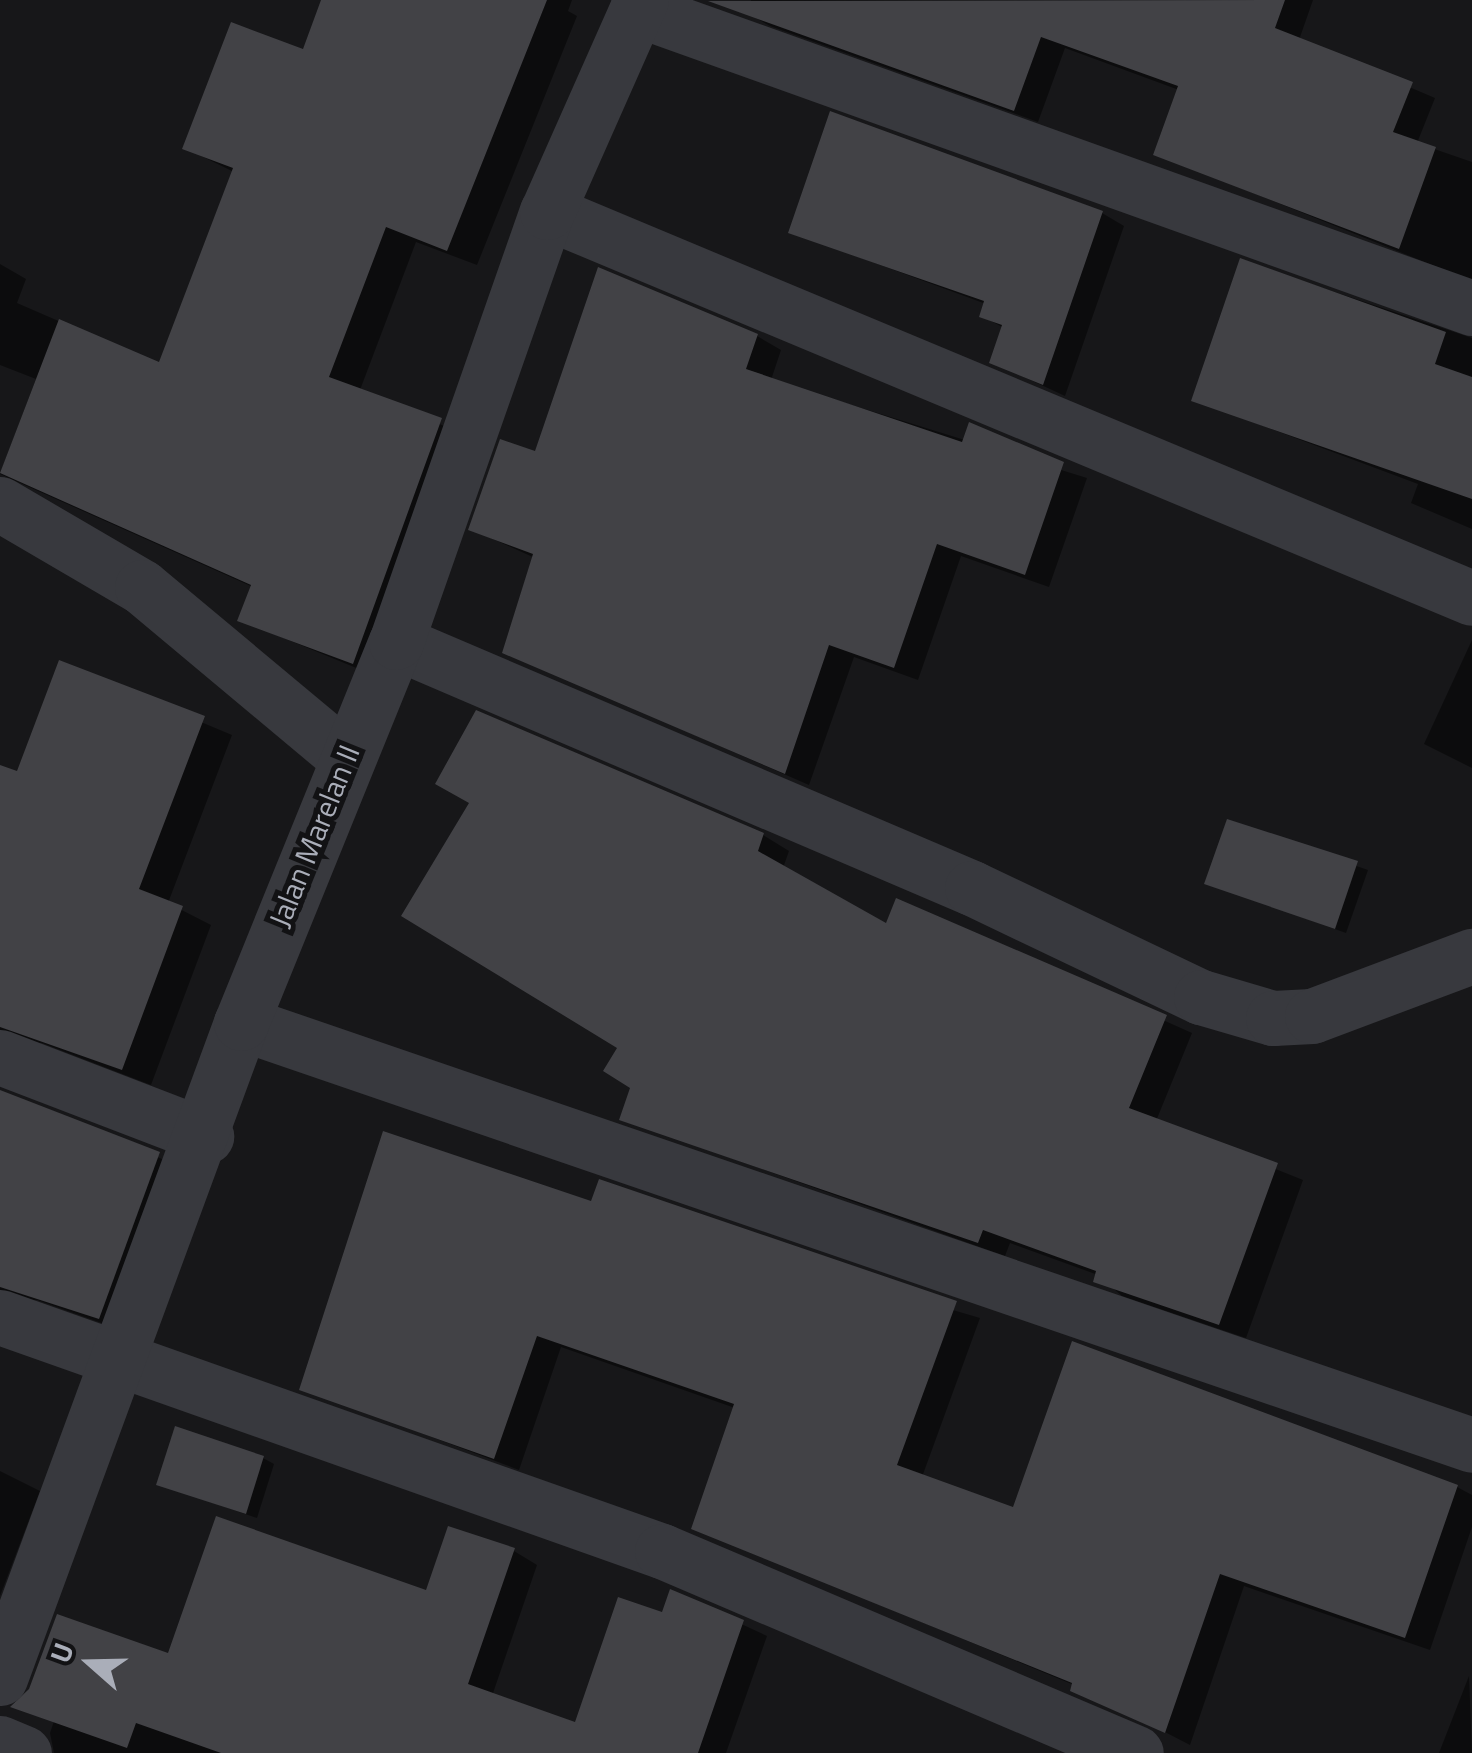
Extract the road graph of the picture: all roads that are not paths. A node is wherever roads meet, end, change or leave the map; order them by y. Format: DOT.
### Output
graph roads {
  1 [pos="639,4"];
  2 [pos="548,212"];
  3 [pos="1472,308"];
  4 [pos="0,504"];
  5 [pos="1472,598"];
  6 [pos="396,642"];
  7 [pos="344,756"];
  8 [pos="1472,956"];
  9 [pos="240,1022"];
  10 [pos="0,1057"];
  11 [pos="206,1136"];
  12 [pos="0,1317"];
  13 [pos="116,1359"];
  14 [pos="1472,1445"];
  15 [pos="9,1624"];
  16 [pos="0,1678"];
  17 [pos="0,1743"];
  18 [pos="24,1753"];
  19 [pos="1136,1753"];
  1 -- 2 [label="street, Jalan Marelan II"];
  1 -- 3 [label="street"];
  2 -- 5 [label="street"];
  2 -- 6 [label="street, Jalan Marelan II"];
  4 -- 7 [label="street"];
  6 -- 7 [label="street, Jalan Marelan II"];
  6 -- 8 [label="street"];
  7 -- 9 [label="street, Jalan Marelan II"];
  9 -- 11 [label="street, Jalan Marelan II"];
  9 -- 14 [label="street"];
  10 -- 11 [label="street"];
  11 -- 13 [label="street, Jalan Marelan II"];
  12 -- 13 [label="street"];
  13 -- 15 [label="street, Jalan Marelan II"];
  13 -- 19 [label="street"];
  15 -- 16 [label="street, Jalan Marelan II"];
  17 -- 18 [label="street"];
}
